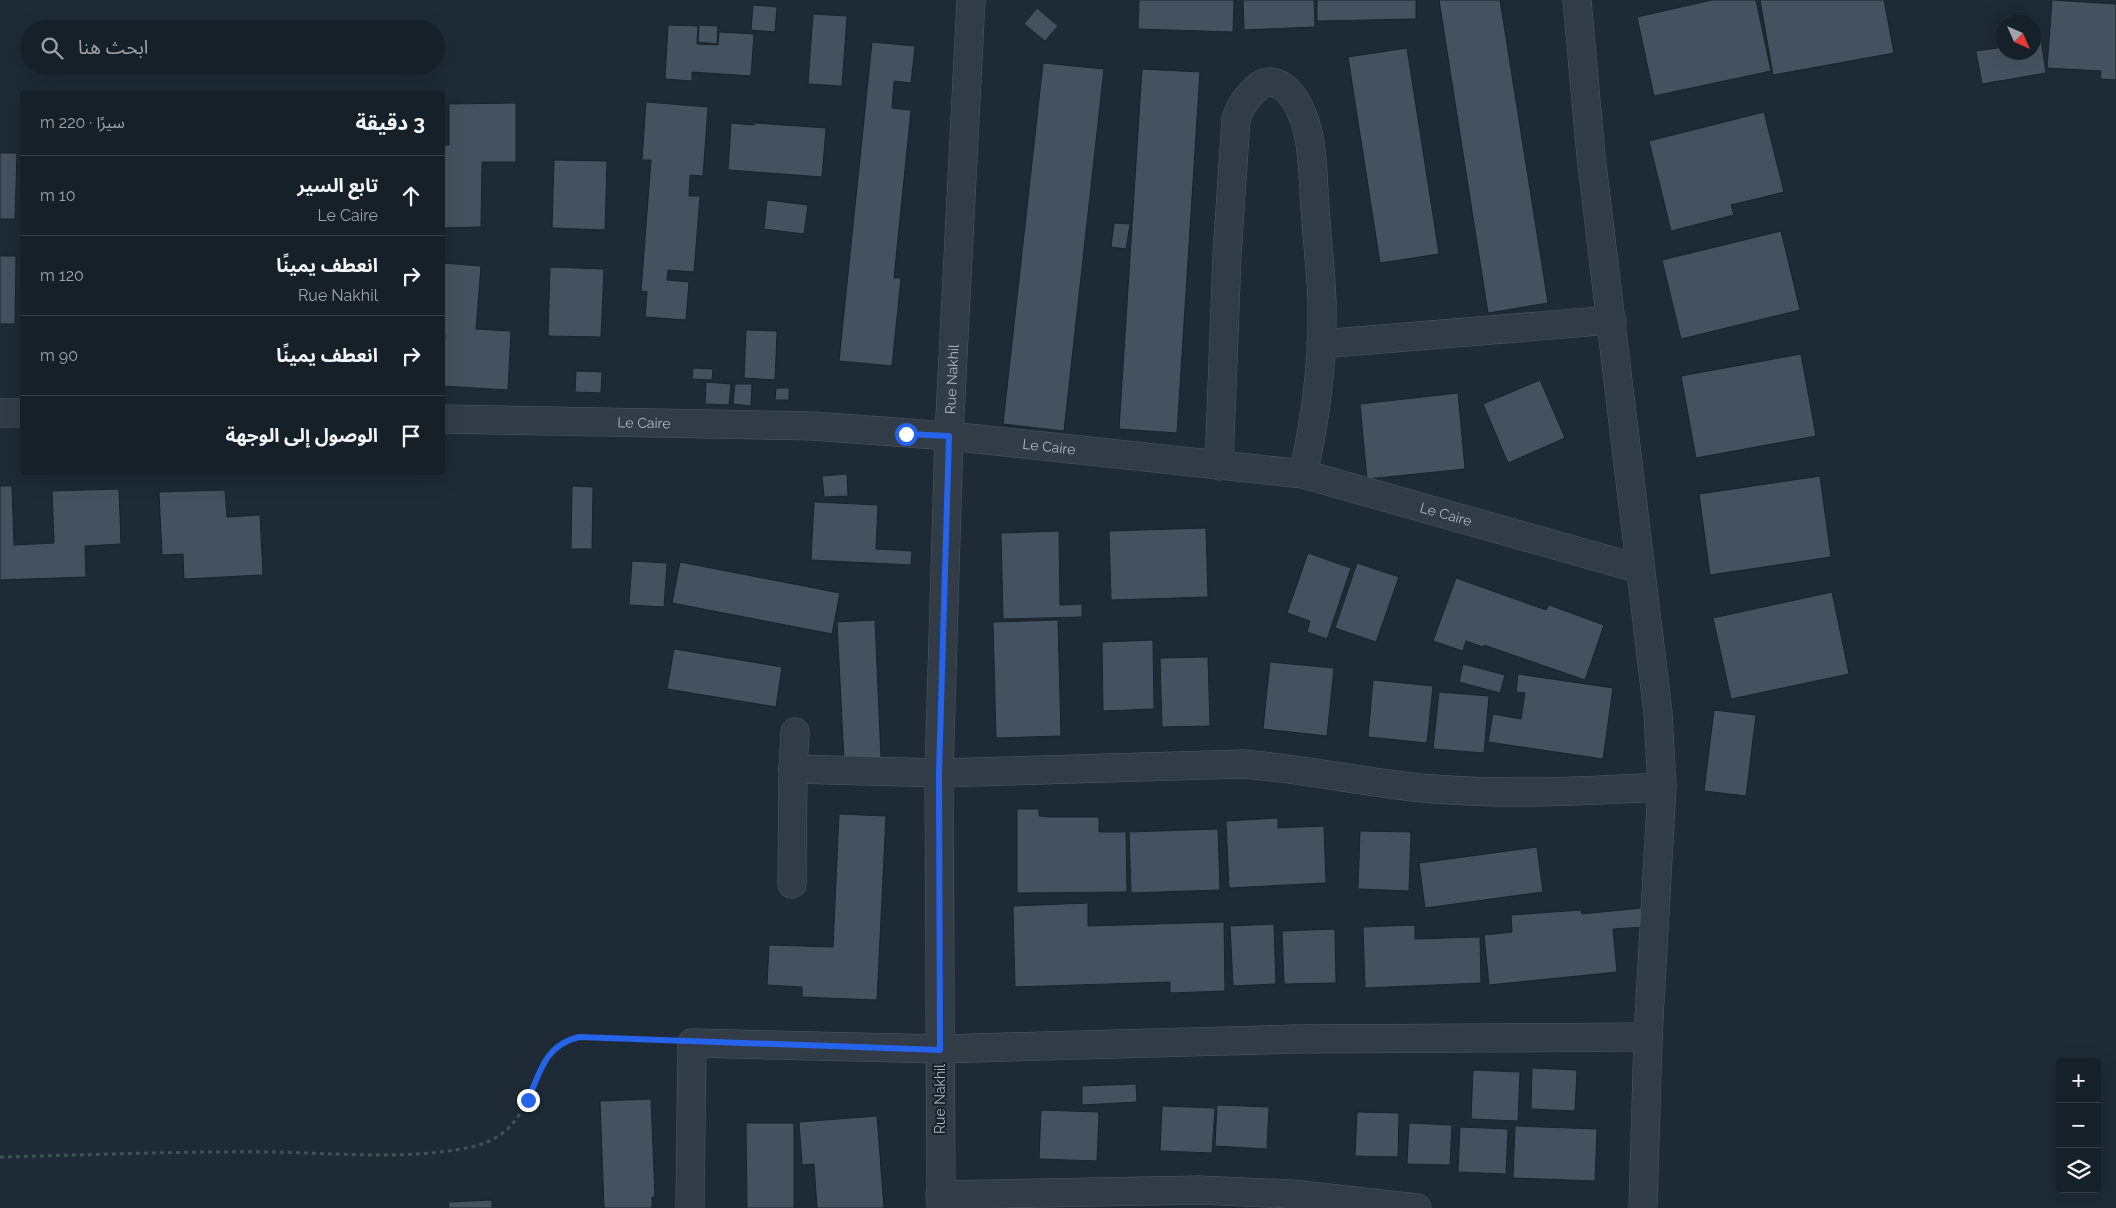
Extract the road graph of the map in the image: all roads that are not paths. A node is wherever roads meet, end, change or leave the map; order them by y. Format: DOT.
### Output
graph roads {
  1 [pos="971,0"];
  2 [pos="1577,0"];
  3 [pos="1612,320"];
  4 [pos="1321,344"];
  5 [pos="0,413"];
  6 [pos="20,414"];
  7 [pos="445,419"];
  8 [pos="949,436"];
  9 [pos="1219,466"];
  10 [pos="1303,474"];
  11 [pos="1640,568"];
  12 [pos="795,732"];
  13 [pos="793,769"];
  14 [pos="939,773"];
  15 [pos="1662,787"];
  16 [pos="792,884"];
  17 [pos="1648,1037"];
  18 [pos="940,1050"];
  19 [pos="940,1201"];
  20 [pos="690,1208"];
  21 [pos="1417,1208"];
  22 [pos="1644,1208"];
  1 -- 8 [label="street, Rue Nakhil"];
  2 -- 3 [label="street"];
  3 -- 4 [label="street"];
  3 -- 11 [label="street"];
  4 -- 9 [label="street"];
  4 -- 10 [label="street"];
  5 -- 6 [label="street"];
  7 -- 8 [label="street, Le Caire"];
  8 -- 9 [label="street, Le Caire"];
  8 -- 14 [label="street, Rue Nakhil"];
  9 -- 10 [label="street, Le Caire"];
  10 -- 11 [label="street, Le Caire"];
  11 -- 15 [label="street"];
  12 -- 13 [label="street"];
  13 -- 14 [label="street"];
  13 -- 16 [label="street"];
  14 -- 15 [label="street"];
  14 -- 18 [label="street, Rue Nakhil"];
  15 -- 17 [label="street"];
  17 -- 18 [label="street"];
  17 -- 22 [label="street"];
  18 -- 19 [label="street, Rue Nakhil"];
  18 -- 20 [label="street"];
  19 -- 21 [label="street"];
}
